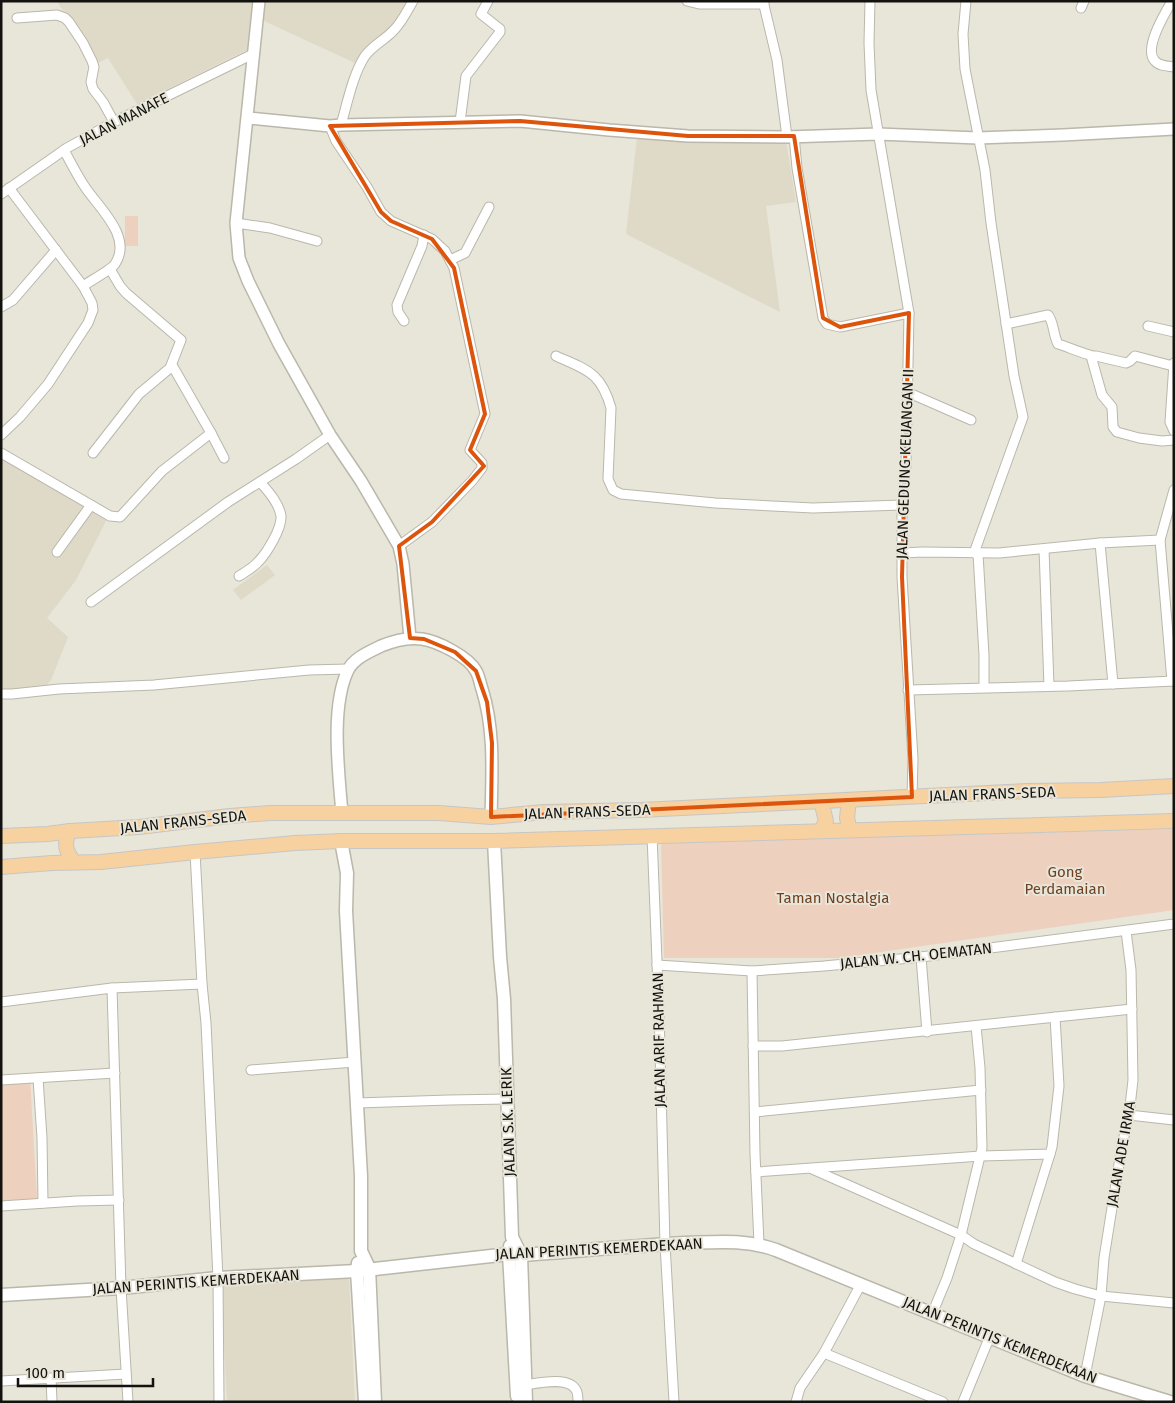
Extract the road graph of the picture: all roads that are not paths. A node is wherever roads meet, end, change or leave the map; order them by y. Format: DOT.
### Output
graph roads {
  1 [pos="259,1"];
  2 [pos="413,1"];
  3 [pos="488,1"];
  4 [pos="687,1"];
  5 [pos="870,1"];
  6 [pos="966,1"];
  7 [pos="1172,1"];
  8 [pos="764,3"];
  9 [pos="16,18"];
  10 [pos="253,54"];
  11 [pos="1174,67"];
  12 [pos="248,118"];
  13 [pos="114,122"];
  14 [pos="460,122"];
  15 [pos="335,125"];
  16 [pos="1174,129"];
  17 [pos="878,134"];
  18 [pos="791,136"];
  19 [pos="978,138"];
  20 [pos="64,150"];
  21 [pos="9,188"];
  22 [pos="1,194"];
  23 [pos="489,207"];
  24 [pos="236,223"];
  25 [pos="424,234"];
  26 [pos="317,241"];
  27 [pos="56,250"];
  28 [pos="450,260"];
  29 [pos="110,269"];
  30 [pos="83,286"];
  31 [pos="1,307"];
  32 [pos="908,313"];
  33 [pos="404,321"];
  34 [pos="1006,324"];
  35 [pos="1148,326"];
  36 [pos="1174,332"];
  37 [pos="556,356"];
  38 [pos="1091,356"];
  39 [pos="172,365"];
  40 [pos="1173,369"];
  41 [pos="907,392"];
  42 [pos="971,420"];
  43 [pos="1174,431"];
  44 [pos="211,433"];
  45 [pos="1,435"];
  46 [pos="330,436"];
  47 [pos="1174,440"];
  48 [pos="1,453"];
  49 [pos="93,453"];
  50 [pos="224,458"];
  51 [pos="260,482"];
  52 [pos="1174,490"];
  53 [pos="92,505"];
  54 [pos="902,505"];
  55 [pos="1160,540"];
  56 [pos="1100,543"];
  57 [pos="399,546"];
  58 [pos="1044,550"];
  59 [pos="57,552"];
  60 [pos="903,553"];
  61 [pos="976,553"];
  62 [pos="239,576"];
  63 [pos="91,602"];
  64 [pos="410,638"];
  65 [pos="348,669"];
  66 [pos="1173,681"];
  67 [pos="1113,684"];
  68 [pos="1049,686"];
  69 [pos="984,687"];
  70 [pos="908,690"];
  71 [pos="1,694"];
  72 [pos="1174,786"];
  73 [pos="912,797"];
  74 [pos="848,800"];
  75 [pos="821,801"];
  76 [pos="342,814"];
  77 [pos="491,817"];
  78 [pos="1174,821"];
  79 [pos="821,830"];
  80 [pos="850,830"];
  81 [pos="70,831"];
  82 [pos="48,834"];
  83 [pos="652,835"];
  84 [pos="1,836"];
  85 [pos="342,840"];
  86 [pos="494,841"];
  87 [pos="195,852"];
  88 [pos="74,862"];
  89 [pos="52,863"];
  90 [pos="1,866"];
  91 [pos="1174,924"];
  92 [pos="1126,932"];
  93 [pos="921,958"];
  94 [pos="657,966"];
  95 [pos="752,971"];
  96 [pos="202,984"];
  97 [pos="112,988"];
  98 [pos="1,1002"];
  99 [pos="1132,1009"];
  100 [pos="1055,1017"];
  101 [pos="976,1026"];
  102 [pos="927,1032"];
  103 [pos="753,1046"];
  104 [pos="355,1062"];
  105 [pos="251,1070"];
  106 [pos="114,1073"];
  107 [pos="38,1078"];
  108 [pos="1,1080"];
  109 [pos="981,1090"];
  110 [pos="508,1100"];
  111 [pos="356,1104"];
  112 [pos="755,1112"];
  113 [pos="1129,1115"];
  114 [pos="1174,1120"];
  115 [pos="1050,1154"];
  116 [pos="981,1156"];
  117 [pos="809,1168"];
  118 [pos="756,1172"];
  119 [pos="119,1200"];
  120 [pos="43,1203"];
  121 [pos="1,1206"];
  122 [pos="961,1235"];
  123 [pos="665,1244"];
  124 [pos="759,1244"];
  125 [pos="515,1254"];
  126 [pos="1016,1264"];
  127 [pos="363,1269"];
  128 [pos="218,1278"];
  129 [pos="861,1284"];
  130 [pos="121,1288"];
  131 [pos="1,1295"];
  132 [pos="1101,1296"];
  133 [pos="1174,1303"];
  134 [pos="932,1314"];
  135 [pos="990,1336"];
  136 [pos="824,1353"];
  137 [pos="126,1374"];
  138 [pos="1085,1376"];
  139 [pos="51,1378"];
  140 [pos="1,1381"];
  141 [pos="525,1385"];
  142 [pos="52,1402"];
  143 [pos="128,1402"];
  144 [pos="219,1402"];
  145 [pos="365,1402"];
  146 [pos="375,1402"];
  147 [pos="518,1402"];
  148 [pos="526,1402"];
  149 [pos="578,1402"];
  150 [pos="674,1402"];
  151 [pos="796,1402"];
  152 [pos="944,1402"];
  153 [pos="963,1402"];
  154 [pos="1170,1402"];
  1 -- 10 [label="street"];
  2 -- 15 [label="street"];
  3 -- 14 [label="street"];
  4 -- 8 [label="street"];
  5 -- 17 [label="street, JALAN GEDUNG KEUANGAN II"];
  6 -- 19 [label="street"];
  7 -- 11 [label="street"];
  8 -- 18 [label="street"];
  9 -- 13 [label="street"];
  10 -- 12 [label="street"];
  10 -- 13 [label="street, JALAN MANAFE"];
  12 -- 15 [label="street"];
  12 -- 24 [label="street"];
  13 -- 20 [label="street, JALAN MANAFE"];
  14 -- 15 [label="street"];
  14 -- 18 [label="street"];
  15 -- 25 [label="street"];
  16 -- 19 [label="street"];
  17 -- 18 [label="street"];
  17 -- 19 [label="street"];
  17 -- 32 [label="street, JALAN GEDUNG KEUANGAN II"];
  18 -- 32 [label="street"];
  19 -- 34 [label="street"];
  20 -- 21 [label="street, JALAN MANAFE"];
  20 -- 29 [label="street"];
  21 -- 22 [label="street, JALAN MANAFE"];
  21 -- 27 [label="street"];
  23 -- 28 [label="street"];
  24 -- 26 [label="street"];
  24 -- 46 [label="street"];
  25 -- 28 [label="street"];
  25 -- 33 [label="street"];
  27 -- 30 [label="street"];
  27 -- 31 [label="street"];
  28 -- 57 [label="street"];
  29 -- 30 [label="street"];
  29 -- 39 [label="street"];
  30 -- 45 [label="street"];
  32 -- 41 [label="street, JALAN GEDUNG KEUANGAN II"];
  34 -- 38 [label="street"];
  34 -- 61 [label="street"];
  35 -- 36 [label="street"];
  37 -- 54 [label="street"];
  38 -- 40 [label="street"];
  38 -- 47 [label="street"];
  39 -- 44 [label="street"];
  39 -- 49 [label="street"];
  40 -- 43 [label="street"];
  41 -- 42 [label="street"];
  41 -- 54 [label="street, JALAN GEDUNG KEUANGAN II"];
  44 -- 50 [label="street"];
  44 -- 53 [label="street"];
  46 -- 51 [label="street"];
  46 -- 57 [label="street"];
  48 -- 53 [label="street"];
  51 -- 62 [label="street"];
  51 -- 63 [label="street"];
  52 -- 55 [label="street"];
  53 -- 59 [label="street"];
  54 -- 60 [label="street, JALAN GEDUNG KEUANGAN II"];
  55 -- 56 [label="street"];
  55 -- 66 [label="street"];
  56 -- 58 [label="street"];
  56 -- 67 [label="street"];
  57 -- 64 [label="street"];
  58 -- 61 [label="street"];
  58 -- 68 [label="street"];
  60 -- 61 [label="street"];
  60 -- 70 [label="street, JALAN GEDUNG KEUANGAN II"];
  61 -- 69 [label="street"];
  64 -- 65 [label="street"];
  64 -- 77 [label="street"];
  65 -- 71 [label="street"];
  65 -- 76 [label="street"];
  66 -- 67 [label="street"];
  67 -- 68 [label="street"];
  68 -- 69 [label="street"];
  69 -- 70 [label="street"];
  70 -- 73 [label="street, JALAN GEDUNG KEUANGAN II"];
  72 -- 73 [label="main road, JALAN FRANS-SEDA"];
  73 -- 74 [label="main road, JALAN FRANS-SEDA"];
  74 -- 75 [label="main road, JALAN FRANS-SEDA"];
  74 -- 80 [label="main road"];
  75 -- 77 [label="main road, JALAN FRANS-SEDA"];
  75 -- 79 [label="main road"];
  76 -- 77 [label="main road, JALAN FRANS-SEDA"];
  76 -- 81 [label="main road, JALAN FRANS-SEDA"];
  78 -- 80 [label="main road, JALAN FRANS-SEDA"];
  79 -- 80 [label="main road, JALAN FRANS-SEDA"];
  79 -- 83 [label="main road, JALAN FRANS-SEDA"];
  81 -- 82 [label="main road, JALAN FRANS-SEDA"];
  81 -- 88 [label="main road"];
  82 -- 84 [label="main road, JALAN FRANS-SEDA"];
  82 -- 89 [label="main road"];
  83 -- 86 [label="main road, JALAN FRANS-SEDA"];
  83 -- 94 [label="street, JALAN ARIF RAHMAN"];
  85 -- 86 [label="main road, JALAN FRANS-SEDA"];
  85 -- 87 [label="main road, JALAN FRANS-SEDA"];
  85 -- 104 [label="main road"];
  86 -- 110 [label="main road, JALAN S.K. LERIK"];
  87 -- 88 [label="main road, JALAN FRANS-SEDA"];
  87 -- 96 [label="street"];
  88 -- 89 [label="main road, JALAN FRANS-SEDA"];
  89 -- 90 [label="main road, JALAN FRANS-SEDA"];
  91 -- 92 [label="street, JALAN W. CH. OEMATAN"];
  92 -- 93 [label="street, JALAN W. CH. OEMATAN"];
  92 -- 99 [label="street, JALAN ADE IRMA"];
  93 -- 95 [label="street, JALAN W. CH. OEMATAN"];
  93 -- 102 [label="street"];
  94 -- 95 [label="street, JALAN W. CH. OEMATAN"];
  94 -- 123 [label="street, JALAN ARIF RAHMAN"];
  95 -- 103 [label="street"];
  96 -- 97 [label="street"];
  96 -- 128 [label="street"];
  97 -- 98 [label="street"];
  97 -- 106 [label="street"];
  99 -- 100 [label="street"];
  99 -- 113 [label="street, JALAN ADE IRMA"];
  100 -- 101 [label="street"];
  100 -- 115 [label="street"];
  101 -- 102 [label="street"];
  101 -- 109 [label="street"];
  102 -- 103 [label="street"];
  103 -- 112 [label="street"];
  104 -- 105 [label="street"];
  104 -- 111 [label="main road"];
  106 -- 107 [label="street"];
  106 -- 119 [label="street"];
  107 -- 108 [label="street"];
  107 -- 120 [label="street"];
  109 -- 112 [label="street"];
  109 -- 116 [label="street"];
  110 -- 111 [label="street"];
  110 -- 125 [label="main road, JALAN S.K. LERIK"];
  111 -- 127 [label="main road"];
  112 -- 118 [label="street"];
  113 -- 114 [label="street"];
  113 -- 132 [label="street, JALAN ADE IRMA"];
  115 -- 116 [label="street"];
  115 -- 126 [label="street"];
  116 -- 117 [label="street"];
  116 -- 122 [label="street"];
  117 -- 118 [label="street"];
  117 -- 122 [label="street"];
  118 -- 124 [label="street"];
  119 -- 120 [label="street"];
  119 -- 130 [label="street"];
  120 -- 121 [label="street"];
  122 -- 126 [label="street"];
  122 -- 134 [label="street"];
  123 -- 124 [label="main road, JALAN PERINTIS KEMERDEKAAN"];
  123 -- 125 [label="main road, JALAN PERINTIS KEMERDEKAAN"];
  123 -- 150 [label="street, JALAN ARIF RAHMAN"];
  124 -- 129 [label="main road, JALAN PERINTIS KEMERDEKAAN"];
  125 -- 127 [label="main road, JALAN PERINTIS KEMERDEKAAN"];
  125 -- 141 [label="main road"];
  125 -- 147 [label="main road"];
  126 -- 132 [label="street"];
  127 -- 128 [label="main road, JALAN PERINTIS KEMERDEKAAN"];
  127 -- 145 [label="main road"];
  127 -- 146 [label="main road"];
  128 -- 130 [label="main road, JALAN PERINTIS KEMERDEKAAN"];
  128 -- 144 [label="street"];
  129 -- 134 [label="main road, JALAN PERINTIS KEMERDEKAAN"];
  129 -- 136 [label="street"];
  130 -- 131 [label="main road, JALAN PERINTIS KEMERDEKAAN"];
  130 -- 137 [label="street"];
  132 -- 133 [label="street"];
  132 -- 138 [label="street, JALAN ADE IRMA"];
  134 -- 135 [label="main road, JALAN PERINTIS KEMERDEKAAN"];
  135 -- 138 [label="main road, JALAN PERINTIS KEMERDEKAAN"];
  135 -- 153 [label="street"];
  136 -- 151 [label="street"];
  136 -- 152 [label="street"];
  137 -- 139 [label="street"];
  137 -- 143 [label="street"];
  138 -- 154 [label="main road, JALAN PERINTIS KEMERDEKAAN"];
  139 -- 140 [label="street"];
  139 -- 142 [label="street"];
  141 -- 148 [label="main road"];
  141 -- 149 [label="street"];
}
